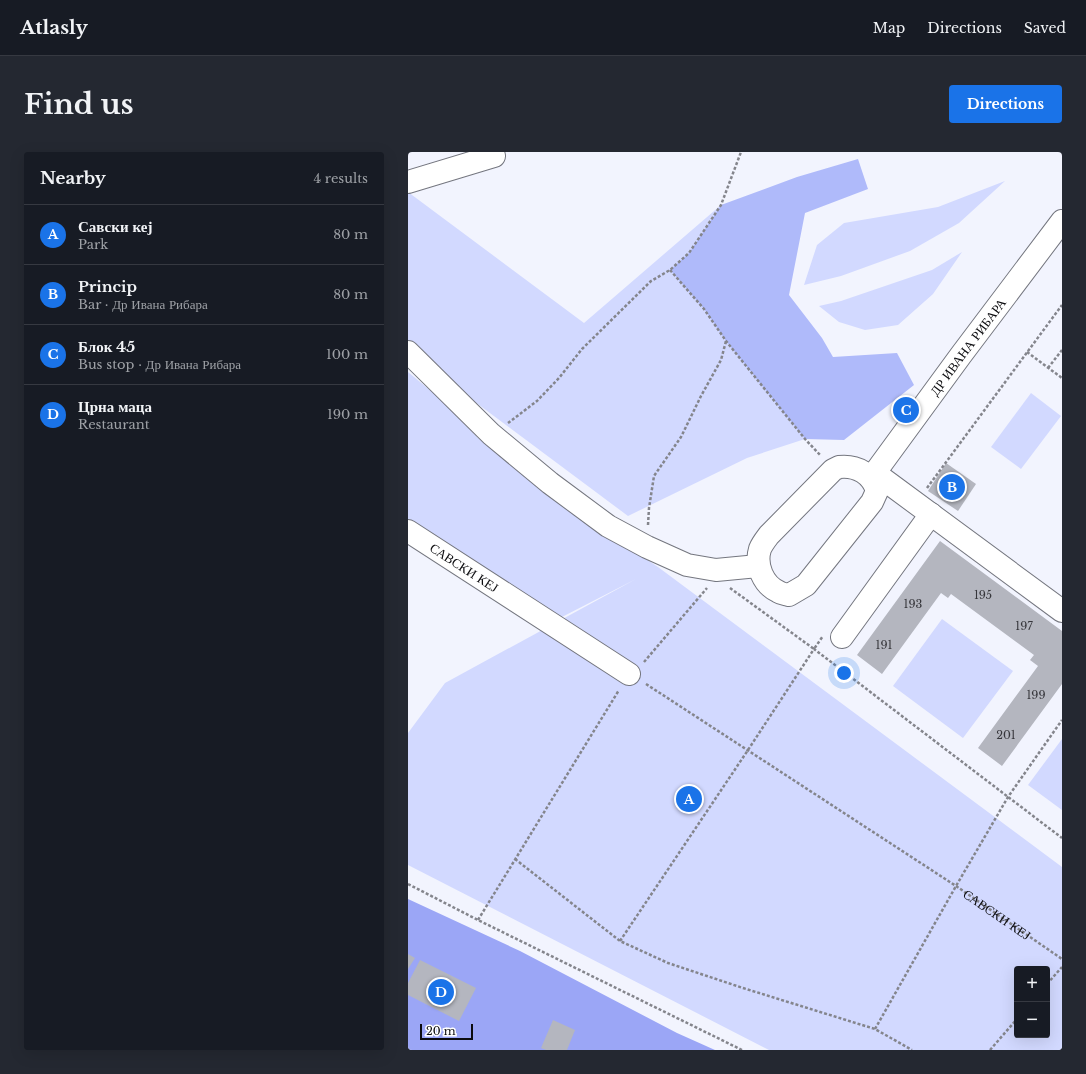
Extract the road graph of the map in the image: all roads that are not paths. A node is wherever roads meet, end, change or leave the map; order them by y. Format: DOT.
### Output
graph roads {
  1 [pos="494,156"];
  2 [pos="408,182"];
  3 [pos="1062,221"];
  4 [pos="408,352"];
  5 [pos="873,475"];
  6 [pos="931,514"];
  7 [pos="408,531"];
  8 [pos="758,566"];
  9 [pos="1058,602"];
  10 [pos="842,637"];
  11 [pos="629,674"];
  1 -- 2 [label="street"];
  3 -- 5 [label="street, ДР ИВАНА РИБАРА"];
  4 -- 8 [label="street"];
  5 -- 6 [label="street"];
  5 -- 8 [label="street"];
  5 -- 8 [label="street"];
  6 -- 9 [label="street"];
  6 -- 10 [label="street"];
  7 -- 11 [label="street, САВСКИ КЕЈ"];
}
